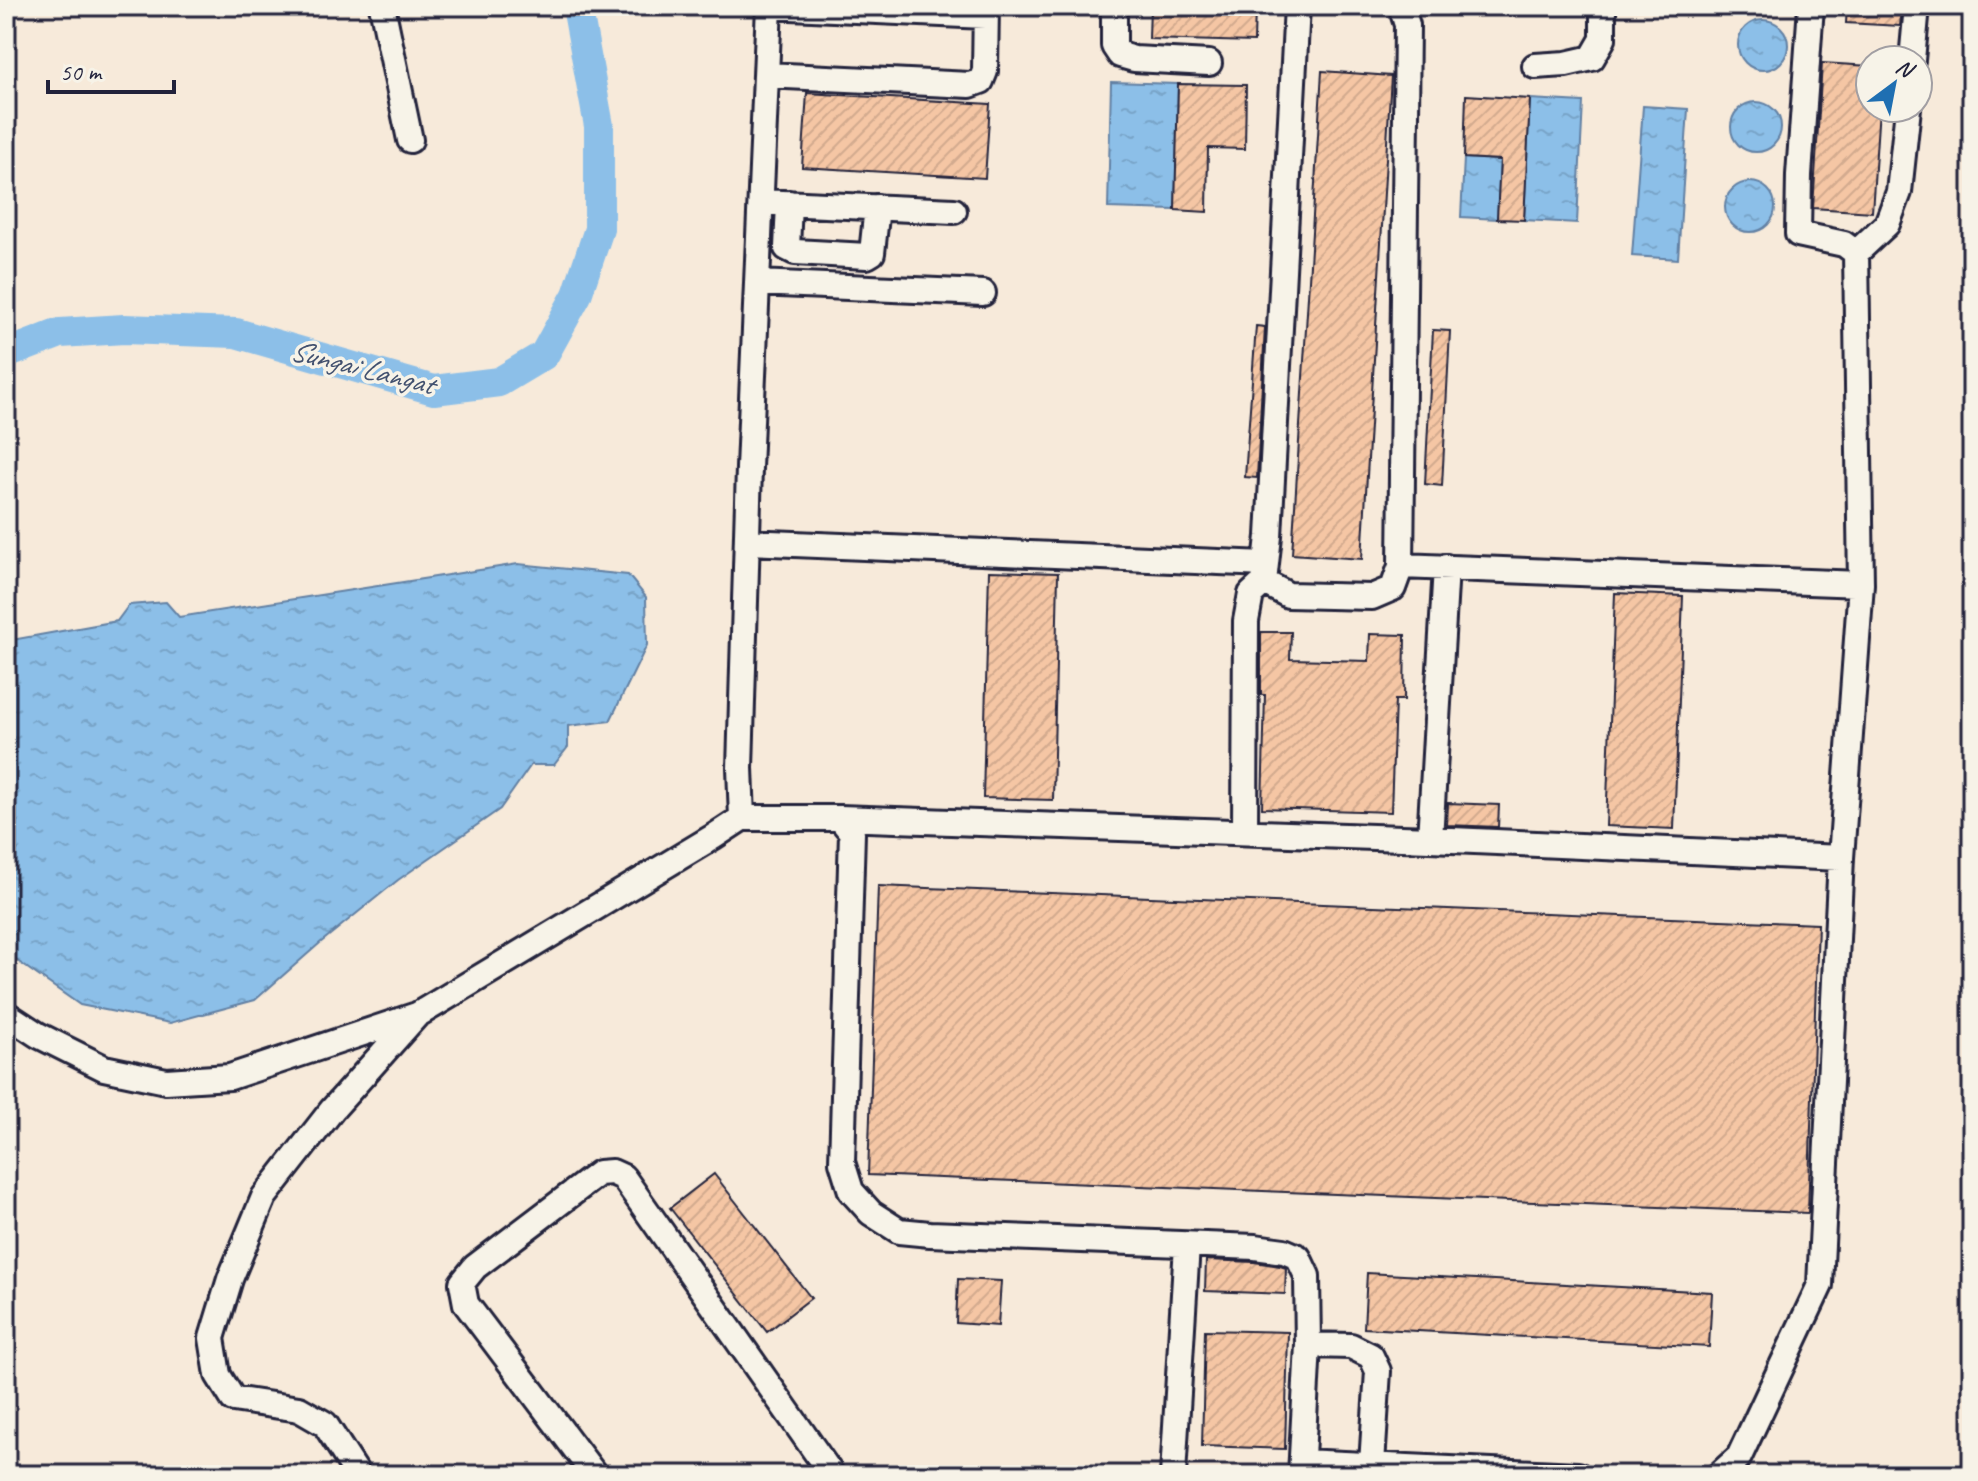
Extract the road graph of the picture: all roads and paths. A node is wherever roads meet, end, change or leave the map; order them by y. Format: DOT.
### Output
graph roads {
  1 [pos="382,6"];
  2 [pos="1114,6"];
  3 [pos="1297,6"];
  4 [pos="1401,6"];
  5 [pos="1603,6"];
  6 [pos="1811,6"];
  7 [pos="1917,6"];
  8 [pos="985,11"];
  9 [pos="1913,44"];
  10 [pos="1209,63"];
  11 [pos="1535,66"];
  12 [pos="766,75"];
  13 [pos="1906,124"];
  14 [pos="410,140"];
  15 [pos="761,202"];
  16 [pos="789,203"];
  17 [pos="877,207"];
  18 [pos="954,211"];
  19 [pos="1856,253"];
  20 [pos="757,283"];
  21 [pos="983,293"];
  22 [pos="747,542"];
  23 [pos="1401,566"];
  24 [pos="1446,567"];
  25 [pos="1265,573"];
  26 [pos="1861,584"];
  27 [pos="742,818"];
  28 [pos="840,818"];
  29 [pos="1245,832"];
  30 [pos="1430,839"];
  31 [pos="1841,858"];
  32 [pos="6,1014"];
  33 [pos="417,1015"];
  34 [pos="1187,1245"];
  35 [pos="1308,1345"];
  36 [pos="1972,1453"];
  37 [pos="1372,1464"];
  38 [pos="1302,1468"];
  39 [pos="358,1475"];
  40 [pos="595,1475"];
  41 [pos="832,1475"];
  42 [pos="1173,1475"];
  43 [pos="1578,1475"];
  44 [pos="1719,1475"];
  45 [pos="1961,1475"];
  1 -- 14 [label="street"];
  2 -- 10 [label="street"];
  3 -- 25 [label="street"];
  4 -- 23 [label="street"];
  5 -- 11 [label="street"];
  6 -- 19 [label="street"];
  7 -- 9 [label="street"];
  8 -- 12 [label="street"];
  8 -- 12 [label="street"];
  12 -- 15 [label="street"];
  13 -- 19 [label="street"];
  15 -- 16 [label="street"];
  15 -- 20 [label="street"];
  16 -- 17 [label="street"];
  16 -- 17 [label="street"];
  17 -- 18 [label="street"];
  19 -- 26 [label="street"];
  20 -- 21 [label="street"];
  20 -- 22 [label="street"];
  22 -- 25 [label="street"];
  22 -- 27 [label="street"];
  23 -- 24 [label="street"];
  23 -- 25 [label="street"];
  24 -- 26 [label="street"];
  24 -- 30 [label="street"];
  25 -- 29 [label="street"];
  26 -- 31 [label="street"];
  27 -- 28 [label="street"];
  27 -- 33 [label="street"];
  28 -- 29 [label="street"];
  28 -- 34 [label="street"];
  29 -- 30 [label="street"];
  30 -- 31 [label="street"];
  31 -- 44 [label="street"];
  32 -- 33 [label="street"];
  33 -- 39 [label="street"];
  34 -- 35 [label="street"];
  34 -- 42 [label="street"];
  35 -- 37 [label="street"];
  35 -- 38 [label="street"];
  36 -- 45 [label="path"];
  37 -- 38 [label="street"];
  37 -- 43 [label="street"];
  40 -- 41 [label="street"];
}
